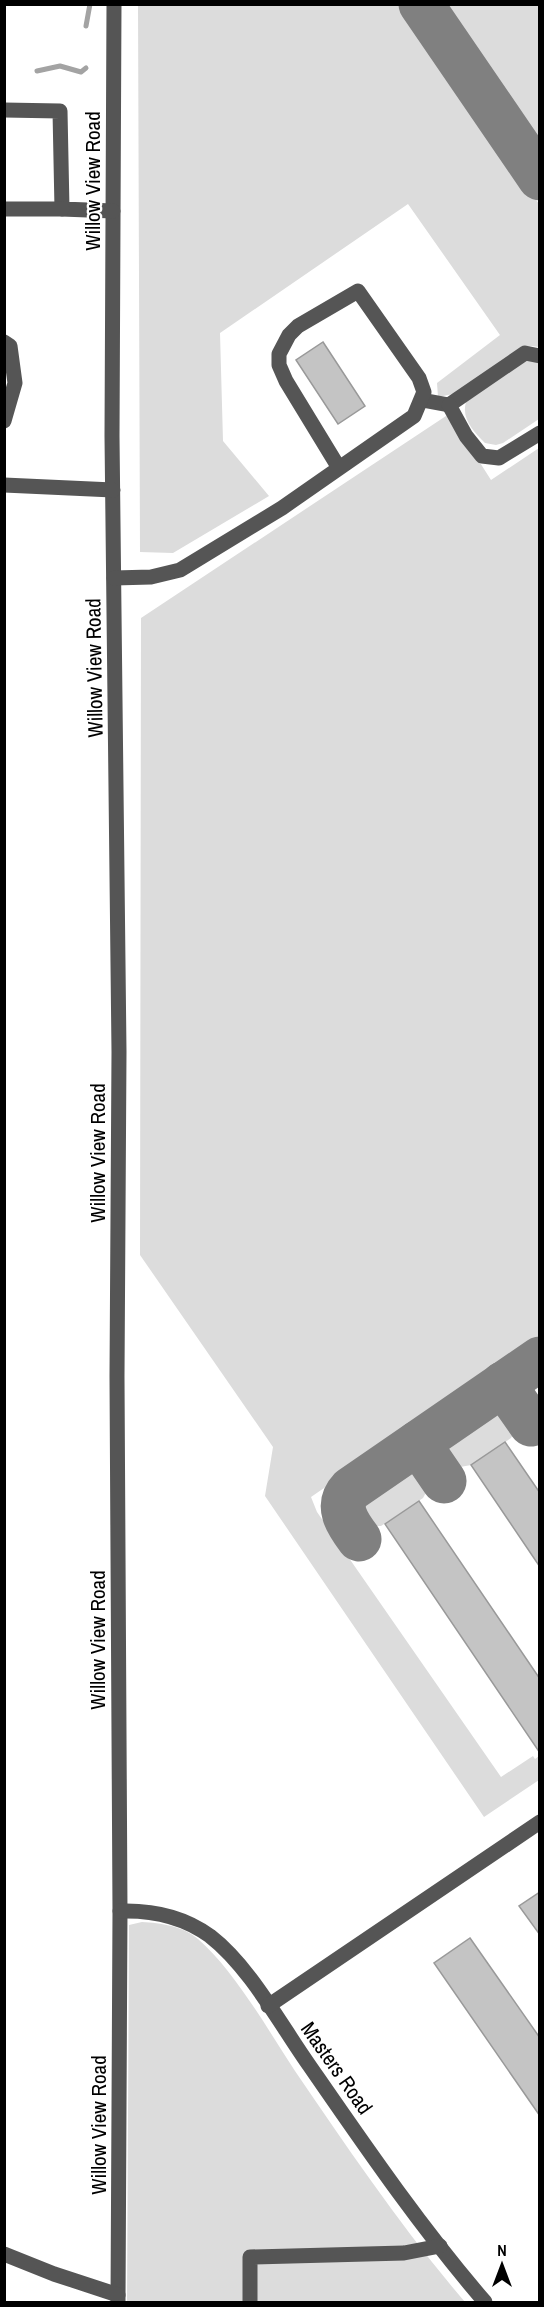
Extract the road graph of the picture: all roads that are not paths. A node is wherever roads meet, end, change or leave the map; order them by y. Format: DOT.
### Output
graph roads {
  1 [pos="114,4"];
  2 [pos="4,110"];
  3 [pos="4,209"];
  4 [pos="62,209"];
  5 [pos="113,211"];
  6 [pos="4,342"];
  7 [pos="540,356"];
  8 [pos="422,400"];
  9 [pos="449,405"];
  10 [pos="4,421"];
  11 [pos="540,433"];
  12 [pos="339,468"];
  13 [pos="4,485"];
  14 [pos="113,489"];
  15 [pos="114,578"];
  16 [pos="540,1822"];
  17 [pos="120,1911"];
  18 [pos="268,2006"];
  19 [pos="440,2246"];
  20 [pos="4,2254"];
  21 [pos="118,2299"];
  22 [pos="250,2302"];
  23 [pos="485,2302"];
  1 -- 5 [label="street, Willow View Road"];
  2 -- 4 [label="street"];
  3 -- 4 [label="street"];
  4 -- 5 [label="street"];
  5 -- 14 [label="street, Willow View Road"];
  6 -- 10 [label="street"];
  7 -- 9 [label="street"];
  8 -- 9 [label="street"];
  8 -- 12 [label="street"];
  8 -- 12 [label="street"];
  9 -- 11 [label="street"];
  12 -- 15 [label="street"];
  13 -- 14 [label="street"];
  14 -- 15 [label="street, Willow View Road"];
  15 -- 17 [label="street, Willow View Road"];
  16 -- 18 [label="street"];
  17 -- 18 [label="street, Masters Road"];
  17 -- 21 [label="street, Willow View Road"];
  18 -- 19 [label="street, Masters Road"];
  19 -- 22 [label="street"];
  19 -- 23 [label="street, Masters Road"];
  20 -- 21 [label="street"];
}
